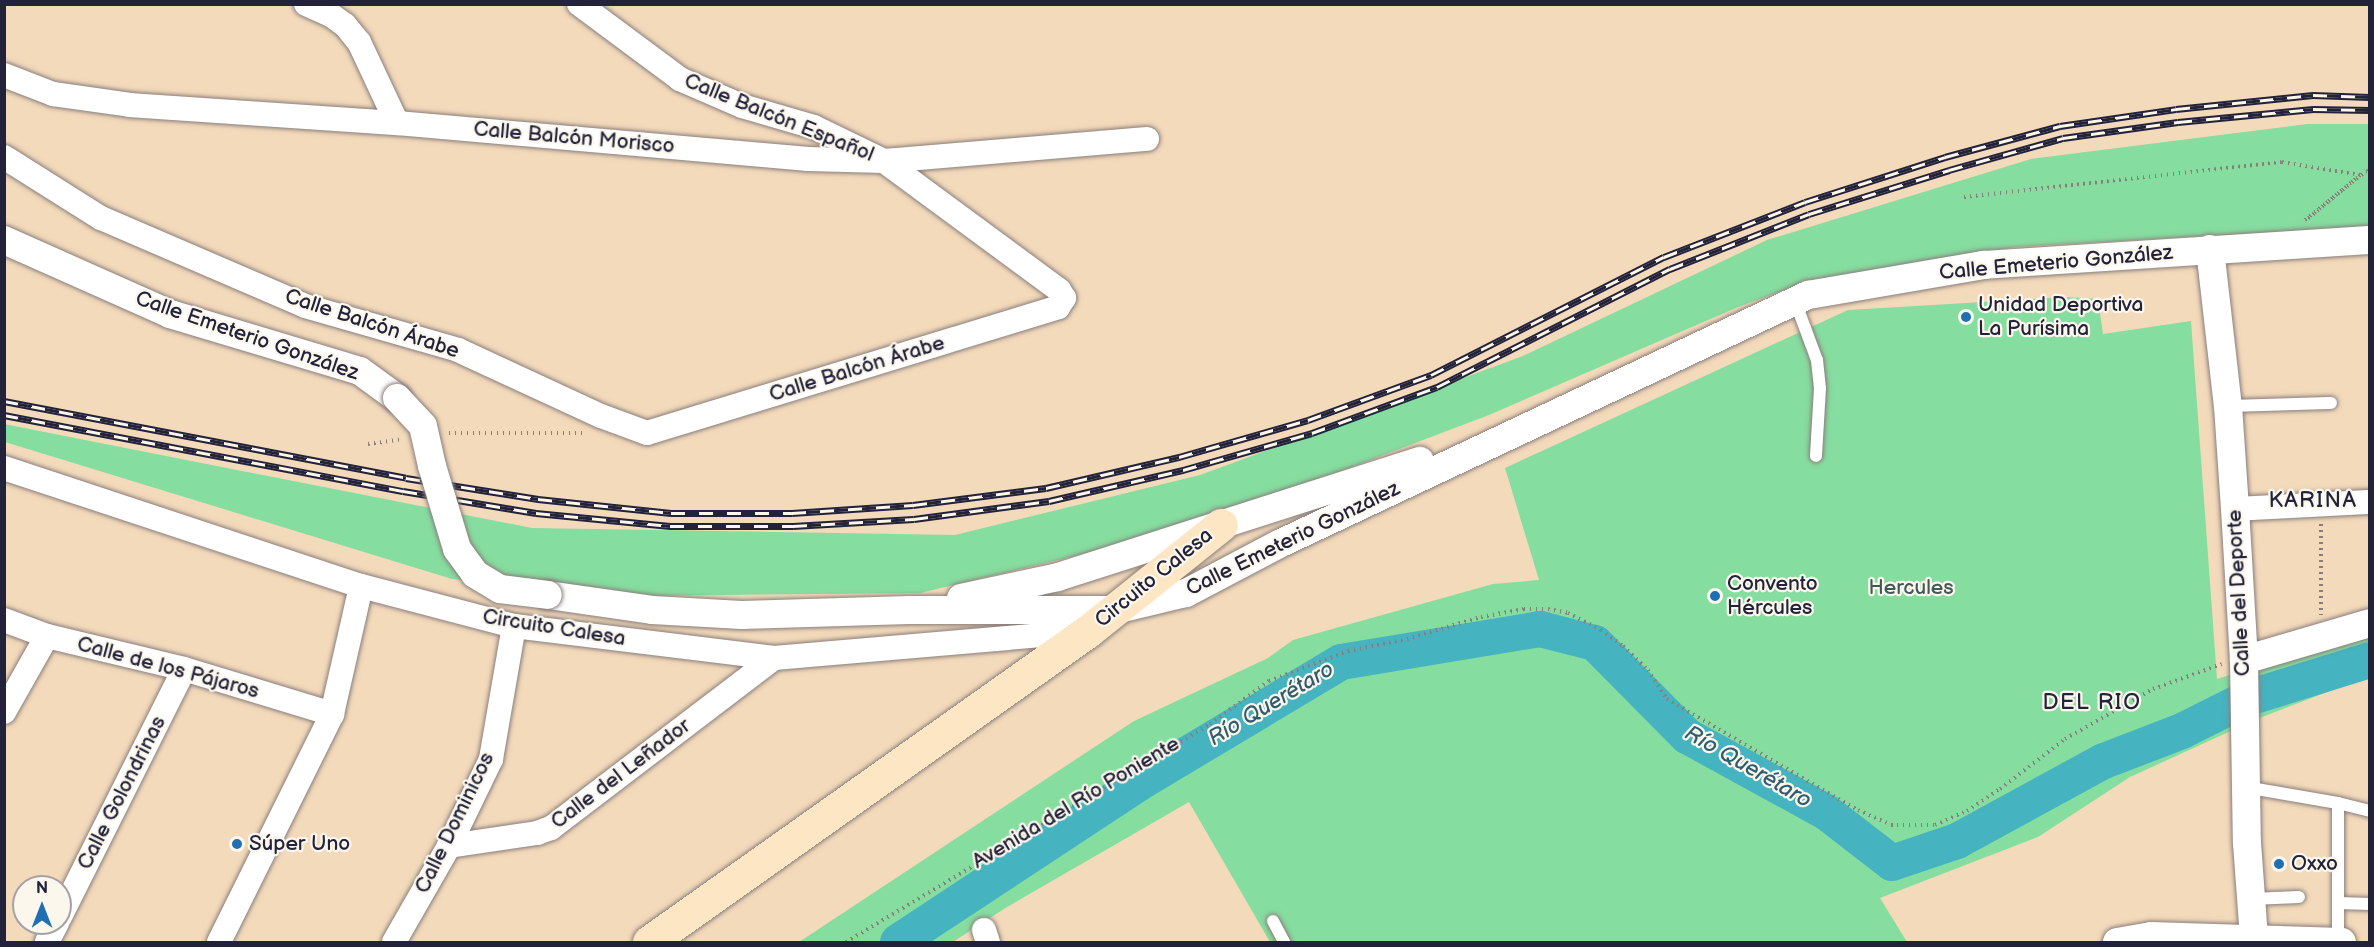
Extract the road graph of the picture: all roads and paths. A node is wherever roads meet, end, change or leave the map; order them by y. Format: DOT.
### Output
graph roads {
  1 [pos="306,4"];
  2 [pos="579,4"];
  3 [pos="4,75"];
  4 [pos="397,123"];
  5 [pos="1147,139"];
  6 [pos="4,158"];
  7 [pos="884,161"];
  8 [pos="2370,172"];
  9 [pos="1964,197"];
  10 [pos="4,240"];
  11 [pos="2370,240"];
  12 [pos="2210,249"];
  13 [pos="1064,298"];
  14 [pos="1795,301"];
  15 [pos="2331,403"];
  16 [pos="2228,406"];
  17 [pos="1522,429"];
  18 [pos="443,433"];
  19 [pos="587,433"];
  20 [pos="411,438"];
  21 [pos="368,444"];
  22 [pos="1816,456"];
  23 [pos="4,468"];
  24 [pos="2370,502"];
  25 [pos="2321,505"];
  26 [pos="2235,509"];
  27 [pos="1268,510"];
  28 [pos="1221,525"];
  29 [pos="1279,544"];
  30 [pos="361,586"];
  31 [pos="909,610"];
  32 [pos="1115,610"];
  33 [pos="4,621"];
  34 [pos="2370,623"];
  35 [pos="514,626"];
  36 [pos="1088,631"];
  37 [pos="47,636"];
  38 [pos="2321,639"];
  39 [pos="774,658"];
  40 [pos="2244,666"];
  41 [pos="184,669"];
  42 [pos="4,712"];
  43 [pos="332,714"];
  44 [pos="2245,787"];
  45 [pos="2338,803"];
  46 [pos="2370,811"];
  47 [pos="449,846"];
  48 [pos="72,893"];
  49 [pos="2299,897"];
  50 [pos="2251,899"];
  51 [pos="2338,903"];
  52 [pos="2370,904"];
  53 [pos="1273,921"];
  54 [pos="2254,938"];
  55 [pos="219,942"];
  56 [pos="394,942"];
  57 [pos="649,942"];
  58 [pos="846,942"];
  59 [pos="1284,942"];
  60 [pos="2116,942"];
  61 [pos="2341,942"];
  1 -- 4 [label="street"];
  2 -- 7 [label="street, Calle Balcón Español"];
  3 -- 4 [label="street, Calle Balcón Morisco"];
  4 -- 7 [label="street, Calle Balcón Morisco"];
  5 -- 7 [label="street, Calle Balcón Morisco"];
  6 -- 13 [label="street, Calle Balcón Árabe"];
  7 -- 13 [label="street, Calle Balcón Español"];
  8 -- 9 [label="path"];
  10 -- 31 [label="street, Calle Emeterio González, bridge"];
  11 -- 12 [label="street, Calle Emeterio González"];
  12 -- 14 [label="street, Calle Emeterio González"];
  12 -- 16 [label="street, Calle del Deporte"];
  14 -- 17 [label="street, Calle Emeterio González"];
  14 -- 22 [label="lane"];
  15 -- 16 [label="lane"];
  16 -- 26 [label="street, Calle del Deporte"];
  17 -- 27 [label="street, Calle Emeterio González"];
  17 -- 29 [label="street, Calle Emeterio González"];
  18 -- 19 [label="path"];
  20 -- 21 [label="path"];
  23 -- 30 [label="street, Circuito Calesa"];
  24 -- 25 [label="street"];
  25 -- 26 [label="street"];
  25 -- 38 [label="path"];
  26 -- 40 [label="street, Calle del Deporte"];
  27 -- 28 [label="street, Calle Emeterio González"];
  27 -- 29 [label="street"];
  28 -- 31 [label="street, Calle Emeterio González"];
  28 -- 32 [label="main road, Circuito Calesa"];
  29 -- 32 [label="street, Calle Emeterio González"];
  30 -- 35 [label="street, Circuito Calesa"];
  30 -- 43 [label="street"];
  31 -- 32 [label="street, Calle Emeterio González"];
  32 -- 36 [label="main road, Circuito Calesa"];
  33 -- 37 [label="street, Calle de los Pájaros"];
  34 -- 38 [label="street"];
  35 -- 39 [label="street, Circuito Calesa"];
  35 -- 47 [label="street, Calle Dominicos"];
  36 -- 39 [label="street, Circuito Calesa"];
  36 -- 57 [label="main road, Circuito Calesa"];
  37 -- 41 [label="street, Calle de los Pájaros"];
  37 -- 42 [label="street"];
  38 -- 40 [label="street"];
  39 -- 47 [label="street, Calle del Leñador"];
  40 -- 44 [label="street, Calle del Deporte"];
  40 -- 58 [label="path, Avenida del Río Poniente"];
  41 -- 43 [label="street, Calle de los Pájaros"];
  41 -- 48 [label="street, Calle Golondrinas"];
  43 -- 55 [label="street"];
  44 -- 45 [label="lane"];
  44 -- 50 [label="street, Calle del Deporte"];
  45 -- 46 [label="lane"];
  45 -- 51 [label="lane"];
  47 -- 56 [label="street, Calle Dominicos"];
  49 -- 50 [label="lane"];
  50 -- 54 [label="street, Calle del Deporte"];
  51 -- 52 [label="lane"];
  51 -- 61 [label="lane"];
  53 -- 59 [label="lane"];
  54 -- 60 [label="street"];
  54 -- 61 [label="street"];
}
